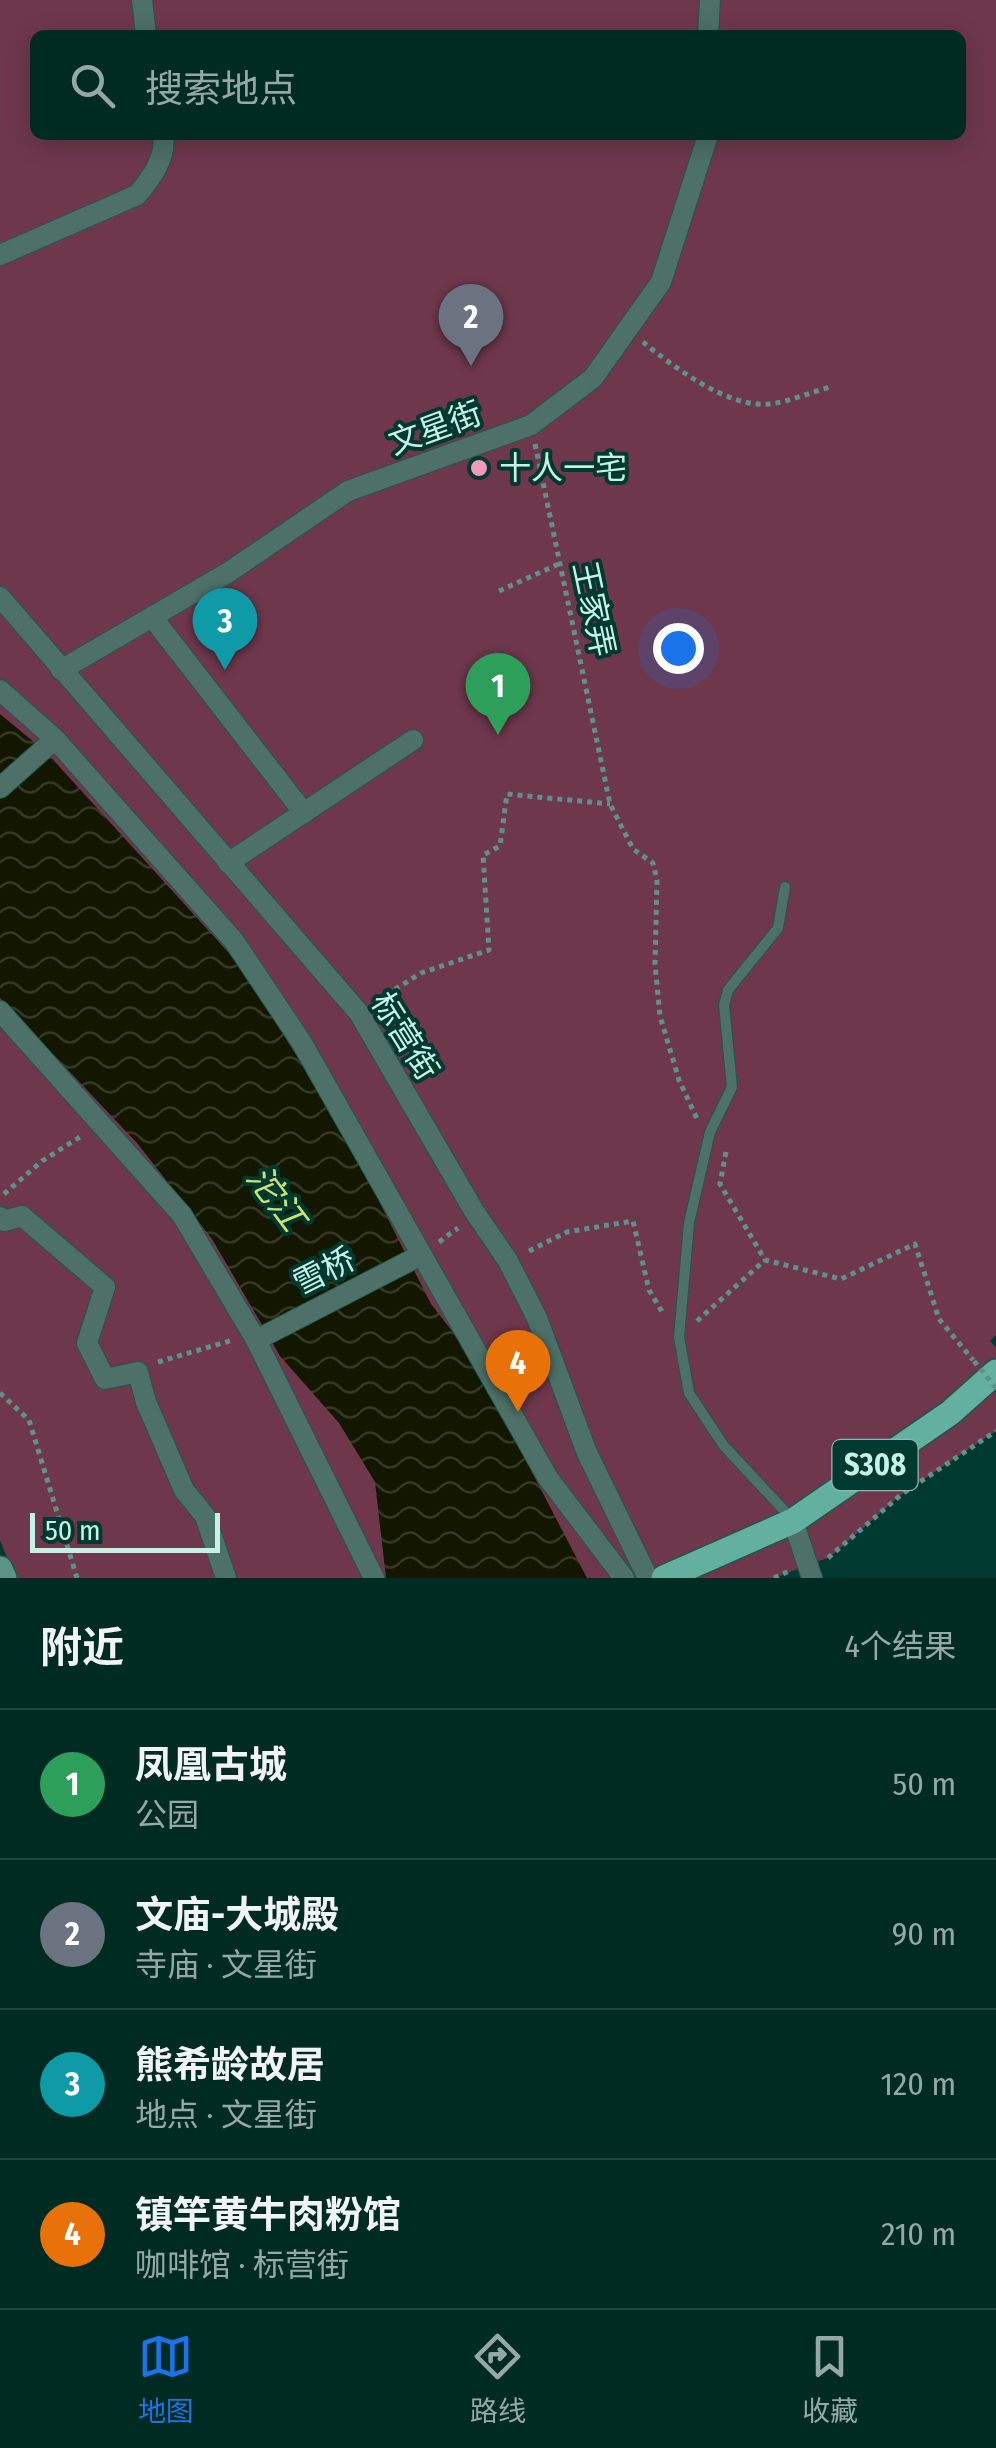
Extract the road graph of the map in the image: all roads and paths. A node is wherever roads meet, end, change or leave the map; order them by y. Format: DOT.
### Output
graph roads {
  1 [pos="142,0"];
  2 [pos="710,0"];
  3 [pos="145,30"];
  4 [pos="708,30"];
  5 [pos="164,140"];
  6 [pos="706,140"];
  7 [pos="0,255"];
  8 [pos="630,331"];
  9 [pos="830,387"];
  10 [pos="530,425"];
  11 [pos="560,563"];
  12 [pos="499,591"];
  13 [pos="0,597"];
  14 [pos="152,617"];
  15 [pos="61,670"];
  16 [pos="0,690"];
  17 [pos="55,738"];
  18 [pos="414,740"];
  19 [pos="0,788"];
  20 [pos="610,804"];
  21 [pos="304,813"];
  22 [pos="228,863"];
  23 [pos="784,888"];
  24 [pos="0,1011"];
  25 [pos="358,1012"];
  26 [pos="102,1123"];
  27 [pos="710,1132"];
  28 [pos="0,1198"];
  29 [pos="474,1211"];
  30 [pos="0,1217"];
  31 [pos="421,1255"];
  32 [pos="765,1260"];
  33 [pos="508,1261"];
  34 [pos="679,1337"];
  35 [pos="256,1340"];
  36 [pos="985,1366"];
  37 [pos="138,1372"];
  38 [pos="996,1388"];
  39 [pos="0,1393"];
  40 [pos="996,1431"];
  41 [pos="794,1521"];
  42 [pos="0,1569"];
  43 [pos="810,1571"];
  44 [pos="4,1578"];
  45 [pos="77,1578"];
  46 [pos="226,1578"];
  47 [pos="374,1578"];
  48 [pos="624,1578"];
  49 [pos="648,1578"];
  50 [pos="664,1578"];
  51 [pos="774,1578"];
  1 -- 3 [label="street"];
  2 -- 4 [label="street"];
  5 -- 7 [label="street"];
  6 -- 8 [label="street, 文星街"];
  8 -- 9 [label="path"];
  8 -- 10 [label="street, 文星街"];
  10 -- 11 [label="path, 王家弄"];
  10 -- 14 [label="street, 文星街"];
  11 -- 12 [label="path"];
  11 -- 20 [label="path, 王家弄"];
  13 -- 15 [label="street, 标营街"];
  14 -- 15 [label="street, 文星街"];
  14 -- 21 [label="street"];
  15 -- 22 [label="street, 标营街"];
  16 -- 17 [label="street"];
  17 -- 19 [label="street"];
  17 -- 31 [label="street"];
  18 -- 21 [label="street"];
  20 -- 25 [label="path"];
  20 -- 27 [label="path, 王家弄"];
  21 -- 22 [label="street"];
  22 -- 25 [label="street, 标营街"];
  23 -- 27 [label="lane"];
  24 -- 26 [label="street"];
  25 -- 29 [label="street, 标营街"];
  26 -- 28 [label="path"];
  26 -- 35 [label="street"];
  27 -- 32 [label="path, 王家弄"];
  27 -- 34 [label="lane"];
  29 -- 31 [label="path"];
  29 -- 33 [label="street, 标营街"];
  30 -- 37 [label="street"];
  31 -- 35 [label="street, 雪桥"];
  31 -- 48 [label="street"];
  32 -- 34 [label="path"];
  32 -- 36 [label="path"];
  33 -- 34 [label="path"];
  33 -- 49 [label="street, 标营街"];
  34 -- 41 [label="lane"];
  35 -- 37 [label="path"];
  35 -- 47 [label="street"];
  36 -- 38 [label="path, bridge"];
  36 -- 41 [label="main road, S308"];
  37 -- 46 [label="street"];
  39 -- 45 [label="path"];
  40 -- 43 [label="path"];
  41 -- 43 [label="street"];
  41 -- 50 [label="main road, S308"];
  42 -- 44 [label="main road"];
  43 -- 51 [label="path"];
}
